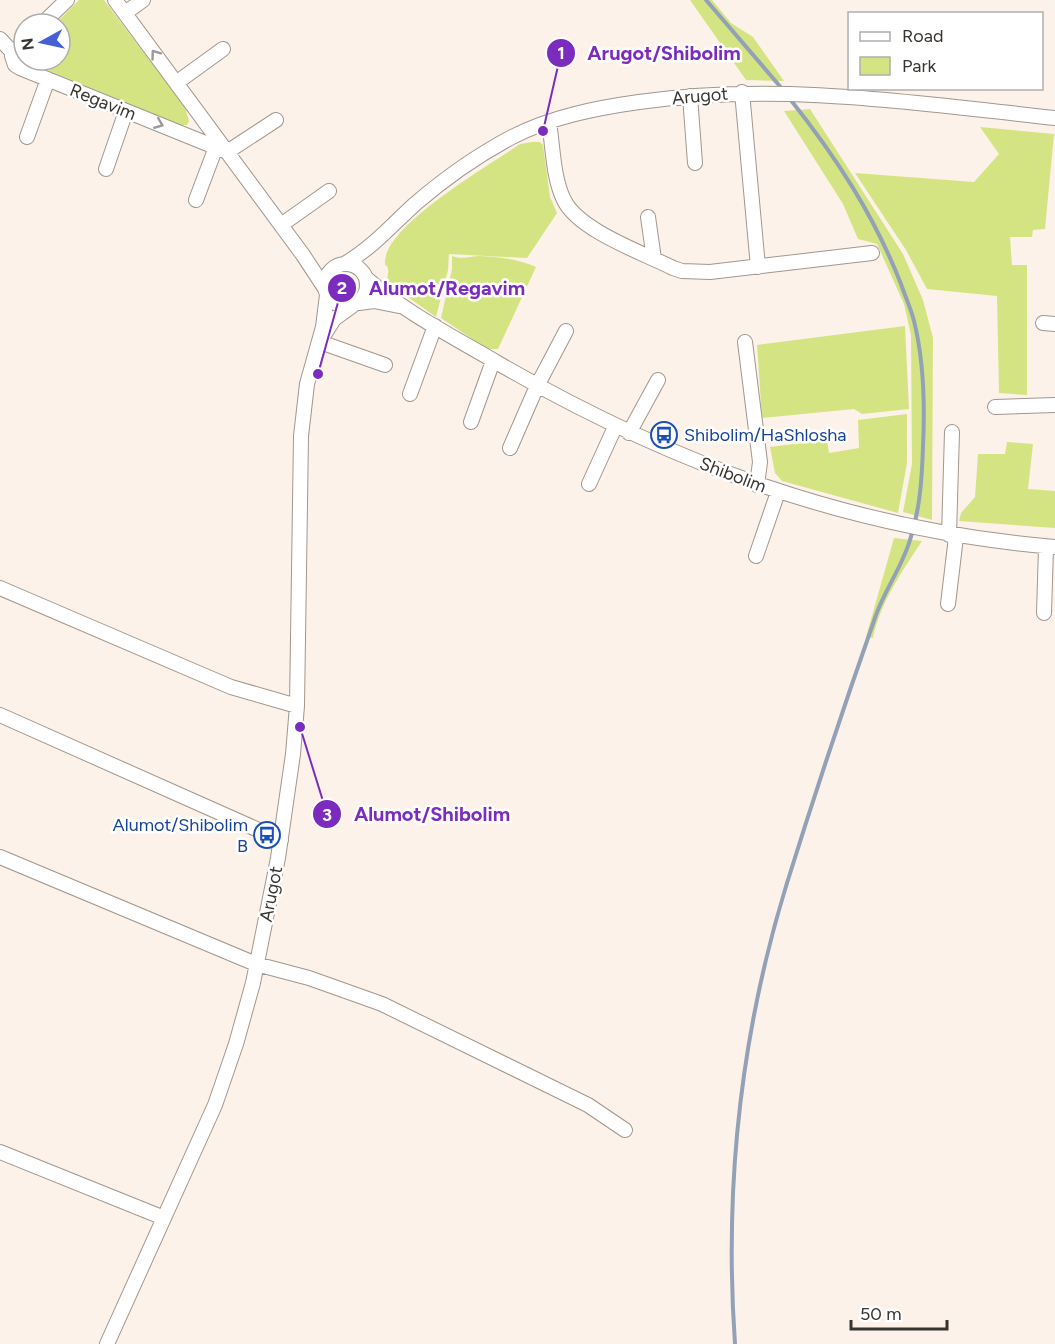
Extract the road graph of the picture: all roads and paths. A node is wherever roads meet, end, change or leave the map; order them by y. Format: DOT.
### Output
graph roads {
  1 [pos="67,0"];
  2 [pos="115,0"];
  3 [pos="143,0"];
  4 [pos="54,12"];
  5 [pos="125,13"];
  6 [pos="0,39"];
  7 [pos="223,49"];
  8 [pos="9,59"];
  9 [pos="48,80"];
  10 [pos="176,83"];
  11 [pos="742,92"];
  12 [pos="690,96"];
  13 [pos="126,111"];
  14 [pos="198,112"];
  15 [pos="1055,118"];
  16 [pos="276,120"];
  17 [pos="549,122"];
  18 [pos="185,135"];
  19 [pos="27,137"];
  20 [pos="221,150"];
  21 [pos="695,163"];
  22 [pos="106,169"];
  23 [pos="329,191"];
  24 [pos="196,200"];
  25 [pos="648,217"];
  26 [pos="281,225"];
  27 [pos="384,235"];
  28 [pos="872,254"];
  29 [pos="303,255"];
  30 [pos="654,259"];
  31 [pos="342,264"];
  32 [pos="758,267"];
  33 [pos="366,276"];
  34 [pos="327,293"];
  35 [pos="355,304"];
  36 [pos="406,308"];
  37 [pos="435,326"];
  38 [pos="566,331"];
  39 [pos="745,342"];
  40 [pos="319,343"];
  41 [pos="493,361"];
  42 [pos="386,365"];
  43 [pos="658,380"];
  44 [pos="537,386"];
  45 [pos="410,394"];
  46 [pos="1055,405"];
  47 [pos="996,407"];
  48 [pos="471,422"];
  49 [pos="615,427"];
  50 [pos="952,432"];
  51 [pos="629,433"];
  52 [pos="510,448"];
  53 [pos="589,484"];
  54 [pos="757,485"];
  55 [pos="778,492"];
  56 [pos="952,536"];
  57 [pos="1051,547"];
  58 [pos="756,556"];
  59 [pos="0,588"];
  60 [pos="948,604"];
  61 [pos="1044,613"];
  62 [pos="297,706"];
  63 [pos="0,715"];
  64 [pos="281,840"];
  65 [pos="0,857"];
  66 [pos="256,964"];
  67 [pos="625,1130"];
  68 [pos="0,1152"];
  69 [pos="164,1218"];
  70 [pos="106,1344"];
  1 -- 4 [label="street"];
  2 -- 5 [label="street"];
  3 -- 5 [label="street"];
  10 -- 5 [label="street, one-way"];
  6 -- 8 [label="street, Regavim"];
  7 -- 10 [label="street"];
  8 -- 9 [label="street, Regavim"];
  9 -- 13 [label="street, Regavim"];
  9 -- 19 [label="street"];
  10 -- 14 [label="street"];
  11 -- 12 [label="street, Arugot"];
  11 -- 15 [label="street, Arugot"];
  11 -- 32 [label="street"];
  12 -- 17 [label="street, Arugot"];
  12 -- 21 [label="street"];
  13 -- 18 [label="street, Regavim, one-way"];
  13 -- 22 [label="street"];
  14 -- 18 [label="street"];
  14 -- 20 [label="street"];
  16 -- 20 [label="street"];
  17 -- 27 [label="street, Arugot"];
  17 -- 30 [label="street"];
  18 -- 20 [label="street, Regavim"];
  20 -- 24 [label="street"];
  20 -- 26 [label="street"];
  23 -- 26 [label="street"];
  25 -- 30 [label="street"];
  26 -- 29 [label="street"];
  27 -- 31 [label="street, Arugot"];
  27 -- 33 [label="street, Arugot"];
  28 -- 32 [label="street"];
  29 -- 31 [label="street"];
  29 -- 34 [label="street"];
  30 -- 32 [label="street"];
  31 -- 33 [label="street"];
  31 -- 34 [label="street"];
  33 -- 35 [label="street"];
  33 -- 36 [label="street, Shibolim"];
  34 -- 35 [label="street"];
  34 -- 40 [label="street, Arugot"];
  35 -- 36 [label="street, Shibolim"];
  35 -- 40 [label="street, Arugot"];
  36 -- 37 [label="street, Shibolim"];
  37 -- 41 [label="street, Shibolim"];
  37 -- 45 [label="street"];
  38 -- 44 [label="street"];
  39 -- 54 [label="street"];
  40 -- 42 [label="street"];
  40 -- 62 [label="street, Arugot"];
  41 -- 44 [label="street, Shibolim"];
  41 -- 48 [label="street"];
  43 -- 51 [label="street"];
  44 -- 49 [label="street, Shibolim"];
  44 -- 52 [label="street"];
  46 -- 47 [label="street"];
  49 -- 51 [label="street, Shibolim"];
  49 -- 53 [label="street"];
  50 -- 56 [label="street"];
  51 -- 54 [label="street, Shibolim"];
  54 -- 55 [label="street, Shibolim"];
  55 -- 56 [label="street, Shibolim"];
  55 -- 58 [label="street"];
  56 -- 57 [label="street, Shibolim"];
  56 -- 60 [label="street"];
  57 -- 61 [label="street"];
  59 -- 62 [label="street"];
  62 -- 64 [label="street, Arugot"];
  63 -- 64 [label="street"];
  64 -- 66 [label="street, Arugot"];
  65 -- 66 [label="street"];
  66 -- 67 [label="street"];
  66 -- 69 [label="street, Arugot"];
  68 -- 69 [label="street"];
  69 -- 70 [label="street, Arugot"];
}
